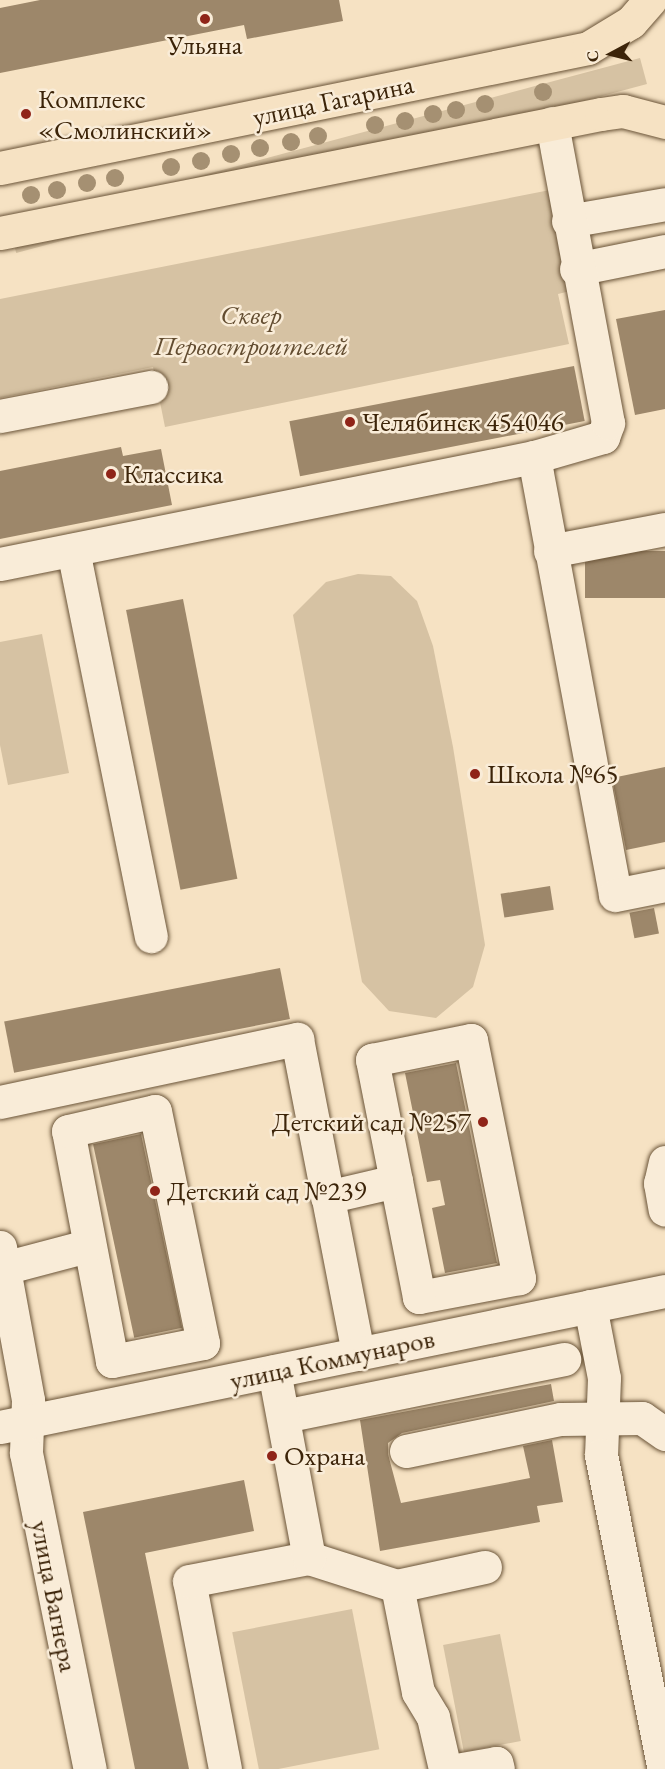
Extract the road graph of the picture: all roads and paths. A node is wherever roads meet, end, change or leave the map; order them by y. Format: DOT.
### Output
graph roads {
  1 [pos="650,0"];
  2 [pos="665,122"];
  3 [pos="552,123"];
  4 [pos="0,168"];
  5 [pos="665,204"];
  6 [pos="568,221"];
  7 [pos="0,233"];
  8 [pos="665,251"];
  9 [pos="576,269"];
  10 [pos="151,387"];
  11 [pos="0,416"];
  12 [pos="534,458"];
  13 [pos="665,529"];
  14 [pos="73,550"];
  15 [pos="550,551"];
  16 [pos="0,564"];
  17 [pos="665,885"];
  18 [pos="151,936"];
  19 [pos="0,1102"];
  20 [pos="665,1162"];
  21 [pos="396,1182"];
  22 [pos="327,1197"];
  23 [pos="665,1210"];
  24 [pos="87,1246"];
  25 [pos="1,1262"];
  26 [pos="665,1291"];
  27 [pos="590,1306"];
  28 [pos="358,1354"];
  29 [pos="564,1359"];
  30 [pos="274,1371"];
  31 [pos="284,1416"];
  32 [pos="606,1419"];
  33 [pos="13,1425"];
  34 [pos="665,1434"];
  35 [pos="406,1452"];
  36 [pos="309,1558"];
  37 [pos="485,1567"];
  38 [pos="397,1586"];
  39 [pos="90,1769"];
  40 [pos="225,1769"];
  41 [pos="445,1769"];
  42 [pos="462,1769"];
  43 [pos="498,1769"];
  44 [pos="664,1769"];
  1 -- 4 [label="main road, улица Гагарина"];
  2 -- 3 [label="main road"];
  3 -- 6 [label="street"];
  3 -- 7 [label="main road"];
  5 -- 6 [label="street"];
  6 -- 9 [label="street"];
  8 -- 9 [label="street"];
  9 -- 12 [label="street"];
  10 -- 11 [label="street"];
  12 -- 14 [label="street"];
  12 -- 15 [label="street"];
  13 -- 15 [label="street"];
  14 -- 16 [label="street"];
  14 -- 18 [label="street"];
  15 -- 17 [label="street"];
  19 -- 22 [label="street"];
  20 -- 23 [label="street"];
  21 -- 21 [label="street"];
  21 -- 22 [label="street"];
  22 -- 28 [label="street"];
  24 -- 24 [label="street"];
  24 -- 25 [label="street"];
  25 -- 33 [label="street, улица Вагнера"];
  26 -- 27 [label="street, улица Коммунаров"];
  27 -- 28 [label="street, улица Коммунаров"];
  27 -- 32 [label="street"];
  28 -- 30 [label="street, улица Коммунаров"];
  29 -- 31 [label="street"];
  30 -- 31 [label="street"];
  30 -- 33 [label="street, улица Коммунаров"];
  31 -- 36 [label="street"];
  32 -- 34 [label="street"];
  32 -- 35 [label="street"];
  32 -- 44 [label="street"];
  33 -- 39 [label="street, улица Вагнера"];
  36 -- 38 [label="street"];
  36 -- 40 [label="street"];
  37 -- 38 [label="street"];
  38 -- 41 [label="street"];
  42 -- 43 [label="street"];
}
